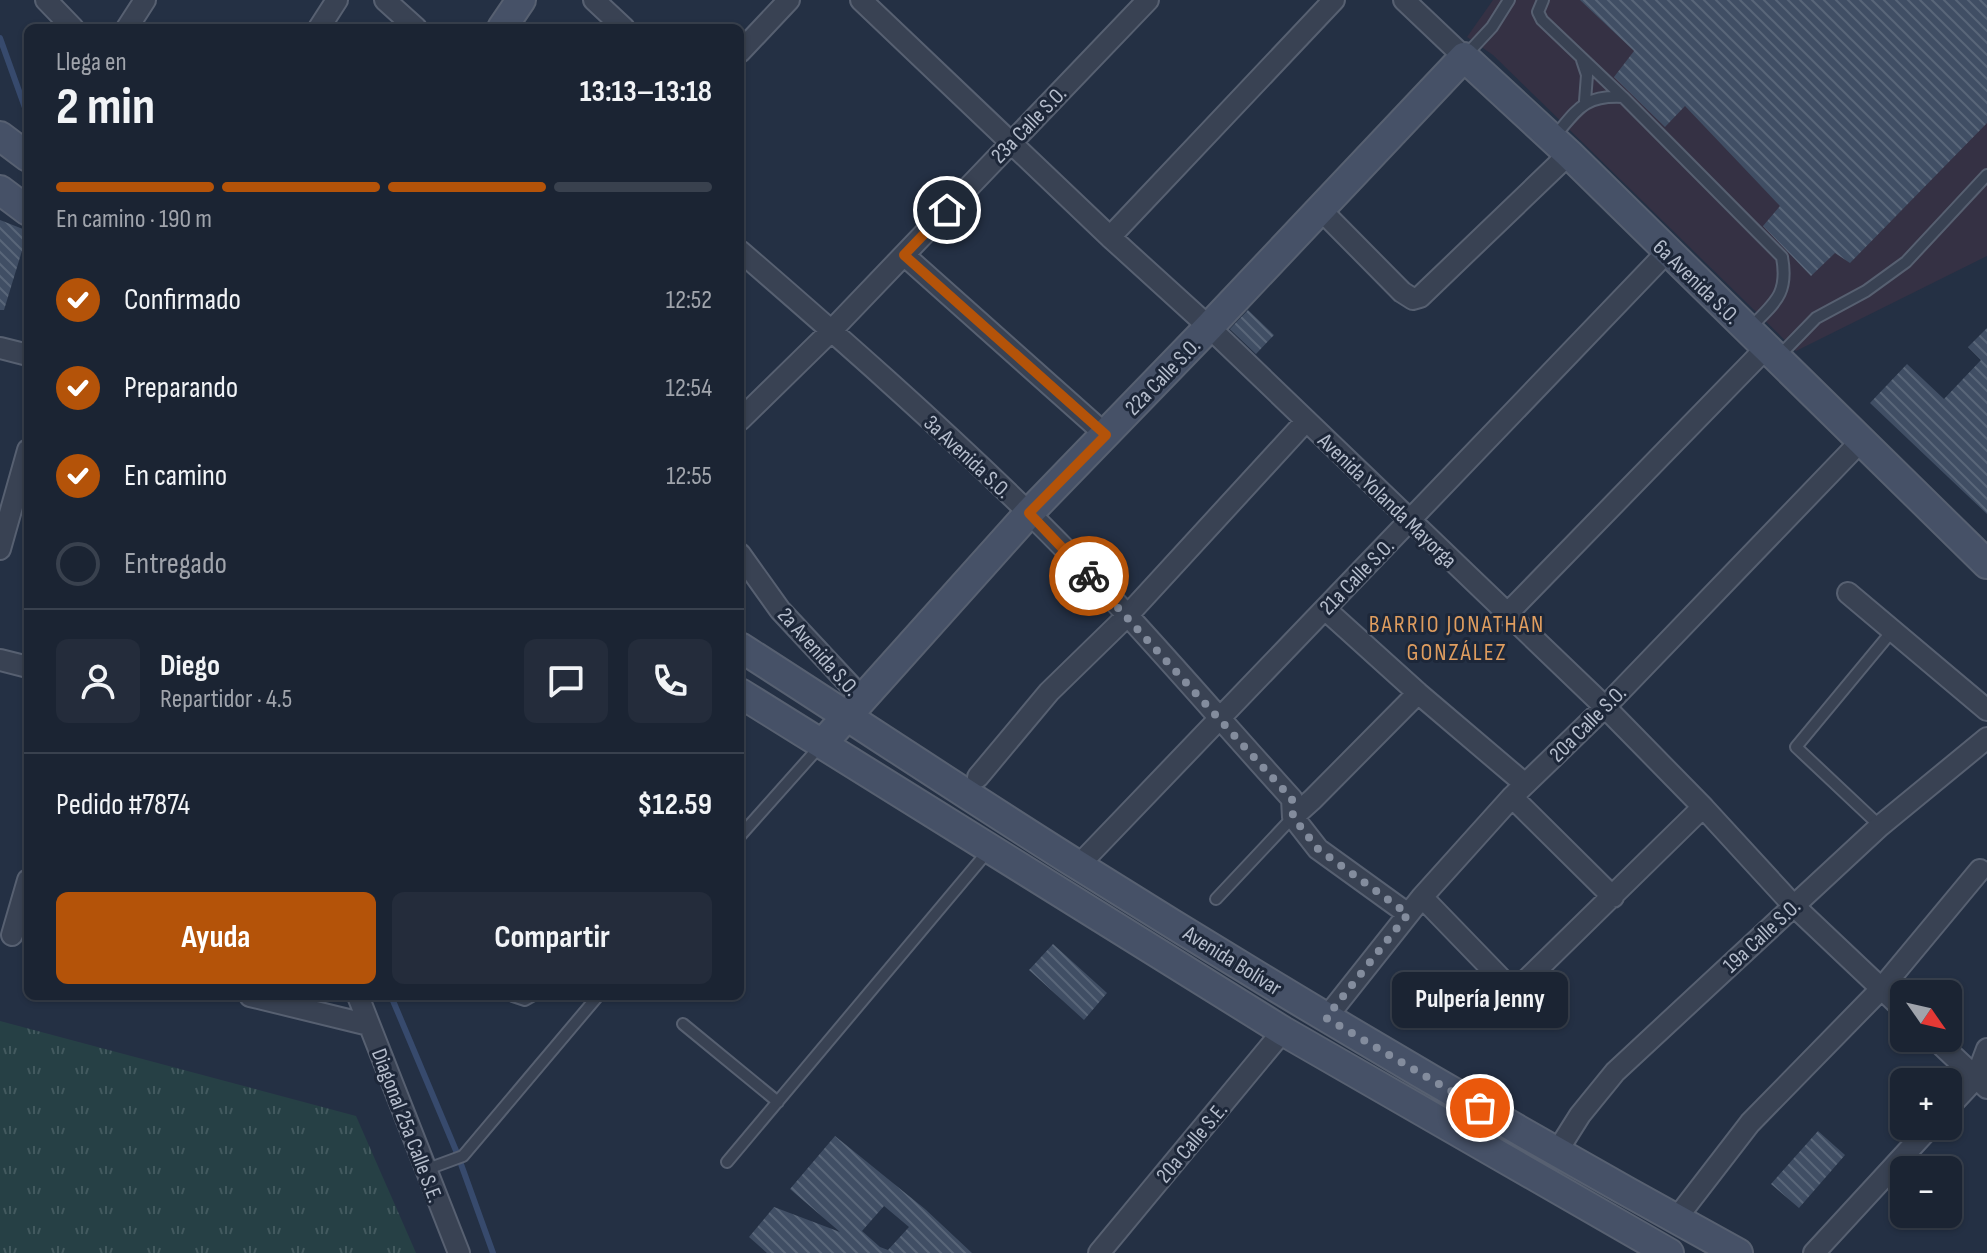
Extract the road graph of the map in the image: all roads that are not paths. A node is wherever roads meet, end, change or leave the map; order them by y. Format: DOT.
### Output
graph roads {
  1 [pos="46,0"];
  2 [pos="145,0"];
  3 [pos="337,0"];
  4 [pos="385,0"];
  5 [pos="521,0"];
  6 [pos="594,0"];
  7 [pos="789,0"];
  8 [pos="861,0"];
  9 [pos="1148,0"];
  10 [pos="1334,0"];
  11 [pos="1404,0"];
  12 [pos="1509,0"];
  13 [pos="1543,0"];
  14 [pos="69,24"];
  15 [pos="130,24"];
  16 [pos="322,24"];
  17 [pos="412,24"];
  18 [pos="505,24"];
  19 [pos="620,24"];
  20 [pos="744,48"];
  21 [pos="1464,57"];
  22 [pos="1582,58"];
  23 [pos="1623,97"];
  24 [pos="1585,101"];
  25 [pos="0,136"];
  26 [pos="1011,143"];
  27 [pos="1561,146"];
  28 [pos="24,154"];
  29 [pos="1987,175"];
  30 [pos="0,190"];
  31 [pos="24,208"];
  32 [pos="1320,209"];
  33 [pos="1110,237"];
  34 [pos="1667,252"];
  35 [pos="744,254"];
  36 [pos="904,255"];
  37 [pos="1209,327"];
  38 [pos="832,330"];
  39 [pos="1763,346"];
  40 [pos="0,348"];
  41 [pos="24,354"];
  42 [pos="744,416"];
  43 [pos="1306,421"];
  44 [pos="1106,435"];
  45 [pos="1861,441"];
  46 [pos="24,479"];
  47 [pos="21,501"];
  48 [pos="1029,513"];
  49 [pos="1410,521"];
  50 [pos="0,549"];
  51 [pos="744,560"];
  52 [pos="1987,564"];
  53 [pos="1848,593"];
  54 [pos="1325,609"];
  55 [pos="1506,615"];
  56 [pos="1127,616"];
  57 [pos="1893,630"];
  58 [pos="744,649"];
  59 [pos="0,660"];
  60 [pos="24,666"];
  61 [pos="1418,693"];
  62 [pos="744,695"];
  63 [pos="1605,707"];
  64 [pos="856,708"];
  65 [pos="1987,710"];
  66 [pos="1219,719"];
  67 [pos="1987,738"];
  68 [pos="822,744"];
  69 [pos="978,777"];
  70 [pos="1518,790"];
  71 [pos="1703,807"];
  72 [pos="1293,817"];
  73 [pos="1880,826"];
  74 [pos="744,832"];
  75 [pos="991,848"];
  76 [pos="1078,866"];
  77 [pos="1980,870"];
  78 [pos="24,895"];
  79 [pos="1422,897"];
  80 [pos="1613,897"];
  81 [pos="1216,899"];
  82 [pos="1793,905"];
  83 [pos="1408,914"];
  84 [pos="13,935"];
  85 [pos="1881,989"];
  86 [pos="1890,997"];
  87 [pos="266,1000"];
  88 [pos="360,1000"];
  89 [pos="595,1000"];
  90 [pos="1326,1018"];
  91 [pos="683,1024"];
  92 [pos="369,1025"];
  93 [pos="1283,1031"];
  94 [pos="1987,1049"];
  95 [pos="1949,1052"];
  96 [pos="1982,1083"];
  97 [pos="1962,1098"];
  98 [pos="778,1102"];
  99 [pos="1918,1140"];
  100 [pos="1556,1153"];
  101 [pos="727,1162"];
  102 [pos="425,1170"];
  103 [pos="1676,1219"];
  104 [pos="459,1253"];
  105 [pos="1099,1253"];
  106 [pos="1669,1253"];
  107 [pos="1738,1253"];
  108 [pos="1814,1253"];
  1 -- 14 [label="street"];
  2 -- 15 [label="street"];
  3 -- 16 [label="street"];
  4 -- 17 [label="street"];
  5 -- 18 [label="main road"];
  6 -- 19 [label="street"];
  7 -- 20 [label="street"];
  8 -- 26 [label="street, Avenida Yolanda Mayorga"];
  9 -- 26 [label="street, 23a Calle S.O."];
  10 -- 33 [label="street"];
  11 -- 21 [label="street, 6a Avenida S.O."];
  12 -- 21 [label="lane"];
  13 -- 22 [label="lane"];
  21 -- 27 [label="main road, 6a Avenida S.O."];
  21 -- 32 [label="main road, 22a Calle S.O."];
  22 -- 23 [label="lane"];
  22 -- 24 [label="lane"];
  23 -- 24 [label="lane"];
  23 -- 39 [label="lane"];
  24 -- 27 [label="lane"];
  25 -- 28 [label="main road"];
  26 -- 33 [label="street, Avenida Yolanda Mayorga"];
  26 -- 36 [label="street, 23a Calle S.O."];
  27 -- 32 [label="street"];
  27 -- 34 [label="main road, 6a Avenida S.O."];
  29 -- 39 [label="lane"];
  30 -- 31 [label="main road"];
  32 -- 37 [label="main road, 22a Calle S.O."];
  33 -- 37 [label="street, Avenida Yolanda Mayorga"];
  34 -- 39 [label="main road, 6a Avenida S.O."];
  34 -- 49 [label="street, 21a Calle S.O."];
  35 -- 38 [label="street, 3a Avenida S.O."];
  36 -- 38 [label="street, 23a Calle S.O."];
  36 -- 44 [label="street"];
  37 -- 43 [label="street, Avenida Yolanda Mayorga"];
  37 -- 44 [label="main road, 22a Calle S.O."];
  38 -- 42 [label="street, 23a Calle S.O."];
  38 -- 48 [label="street, 3a Avenida S.O."];
  39 -- 45 [label="main road, 6a Avenida S.O."];
  39 -- 55 [label="street"];
  40 -- 41 [label="street"];
  43 -- 49 [label="street, Avenida Yolanda Mayorga"];
  43 -- 56 [label="street"];
  44 -- 48 [label="main road, 22a Calle S.O."];
  45 -- 52 [label="main road, 6a Avenida S.O."];
  45 -- 63 [label="street, 20a Calle S.O."];
  46 -- 47 [label="street"];
  47 -- 50 [label="street"];
  48 -- 56 [label="street, 3a Avenida S.O."];
  48 -- 64 [label="main road, 22a Calle S.O."];
  49 -- 54 [label="street, 21a Calle S.O."];
  49 -- 55 [label="street, Avenida Yolanda Mayorga"];
  51 -- 64 [label="street, 2a Avenida S.O."];
  53 -- 57 [label="street"];
  54 -- 61 [label="street"];
  54 -- 66 [label="street, 21a Calle S.O."];
  55 -- 63 [label="street, Avenida Yolanda Mayorga"];
  56 -- 66 [label="street, 3a Avenida S.O."];
  56 -- 69 [label="street"];
  57 -- 65 [label="street"];
  57 -- 73 [label="lane"];
  58 -- 64 [label="main road, Avenida Bolívar"];
  59 -- 60 [label="street"];
  61 -- 70 [label="street"];
  61 -- 72 [label="street"];
  62 -- 68 [label="main road, Avenida Bolívar"];
  63 -- 70 [label="street, 20a Calle S.O."];
  63 -- 71 [label="street, Avenida Yolanda Mayorga"];
  64 -- 68 [label="main road, 2a Avenida S.O."];
  64 -- 76 [label="main road, Avenida Bolívar"];
  66 -- 72 [label="street, 3a Avenida S.O."];
  66 -- 76 [label="street, 21a Calle S.O."];
  67 -- 73 [label="street, 19a Calle S.O."];
  68 -- 74 [label="lane"];
  68 -- 75 [label="main road, Avenida Bolívar"];
  70 -- 79 [label="street, 20a Calle S.O."];
  70 -- 80 [label="street"];
  71 -- 80 [label="street"];
  71 -- 82 [label="street, Avenida Yolanda Mayorga"];
  72 -- 81 [label="lane"];
  72 -- 83 [label="street, 3a Avenida S.O."];
  73 -- 82 [label="street, 19a Calle S.O."];
  75 -- 93 [label="main road, Avenida Bolívar"];
  75 -- 98 [label="lane"];
  76 -- 90 [label="main road, Avenida Bolívar"];
  77 -- 85 [label="street"];
  78 -- 84 [label="street"];
  79 -- 80 [label="street"];
  79 -- 83 [label="street, 20a Calle S.O."];
  82 -- 85 [label="street, Avenida Yolanda Mayorga"];
  82 -- 100 [label="street, 19a Calle S.O."];
  83 -- 90 [label="street, 20a Calle S.O."];
  85 -- 86 [label="street, Avenida Yolanda Mayorga"];
  85 -- 103 [label="street"];
  87 -- 92 [label="street"];
  88 -- 92 [label="street, Diagonal 25a Calle S.E."];
  89 -- 102 [label="lane"];
  90 -- 100 [label="main road, Avenida Bolívar"];
  91 -- 98 [label="lane"];
  92 -- 102 [label="street, Diagonal 25a Calle S.E."];
  93 -- 105 [label="street, 20a Calle S.E."];
  93 -- 106 [label="main road, Avenida Bolívar"];
  94 -- 96 [label="street"];
  95 -- 96 [label="street"];
  96 -- 97 [label="street"];
  98 -- 101 [label="lane"];
  99 -- 108 [label="street"];
  100 -- 103 [label="main road, Avenida Bolívar"];
  102 -- 104 [label="street, Diagonal 25a Calle S.E."];
  103 -- 107 [label="main road, Avenida Bolívar"];
}
